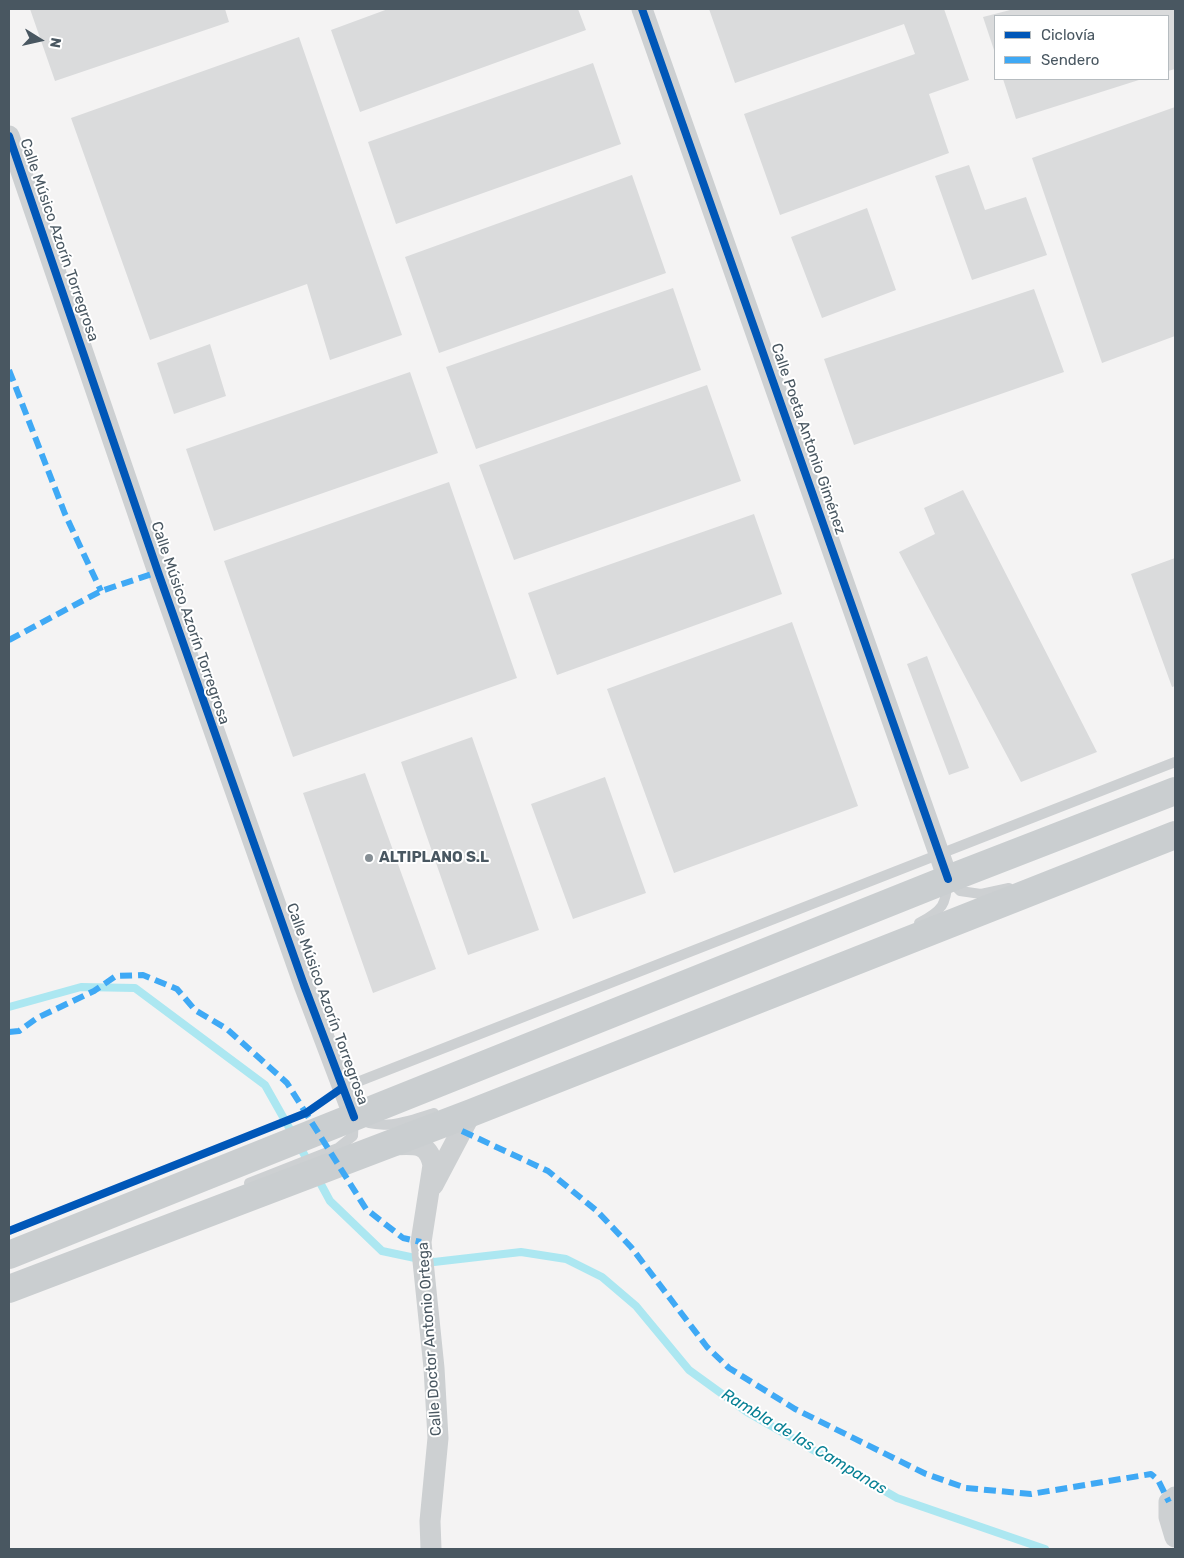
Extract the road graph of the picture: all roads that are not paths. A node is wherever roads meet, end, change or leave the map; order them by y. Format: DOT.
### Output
graph roads {
  1 [pos="642,9"];
  2 [pos="9,136"];
  3 [pos="1175,762"];
  4 [pos="1175,791"];
  5 [pos="1175,835"];
  6 [pos="1129,841"];
  7 [pos="943,867"];
  8 [pos="1022,882"];
  9 [pos="909,927"];
  10 [pos="685,1016"];
  11 [pos="644,1045"];
  12 [pos="599,1051"];
  13 [pos="342,1088"];
  14 [pos="459,1111"];
  15 [pos="354,1117"];
  16 [pos="383,1146"];
  17 [pos="237,1188"];
  18 [pos="430,1189"];
  19 [pos="109,1239"];
  20 [pos="9,1255"];
  21 [pos="11,1288"];
  22 [pos="1172,1499"];
  23 [pos="1175,1537"];
  24 [pos="431,1549"];
  1 -- 7 [label="street, Calle Poeta Antonio Giménez"];
  2 -- 13 [label="street, Calle Músico Azorín Torregrosa"];
  3 -- 7 [label="lane"];
  4 -- 7 [label="main road"];
  5 -- 6 [label="lane"];
  5 -- 11 [label="main road"];
  7 -- 8 [label="lane"];
  7 -- 9 [label="lane"];
  7 -- 13 [label="lane"];
  7 -- 15 [label="main road"];
  10 -- 11 [label="lane"];
  11 -- 12 [label="lane"];
  11 -- 14 [label="main road"];
  13 -- 15 [label="street, Calle Músico Azorín Torregrosa"];
  14 -- 15 [label="lane"];
  14 -- 16 [label="main road"];
  14 -- 18 [label="street"];
  15 -- 17 [label="lane"];
  15 -- 20 [label="main road"];
  16 -- 18 [label="street, Calle Doctor Antonio Ortega"];
  16 -- 21 [label="main road"];
  18 -- 24 [label="street, Calle Doctor Antonio Ortega"];
  19 -- 21 [label="lane"];
  22 -- 23 [label="street"];
}
